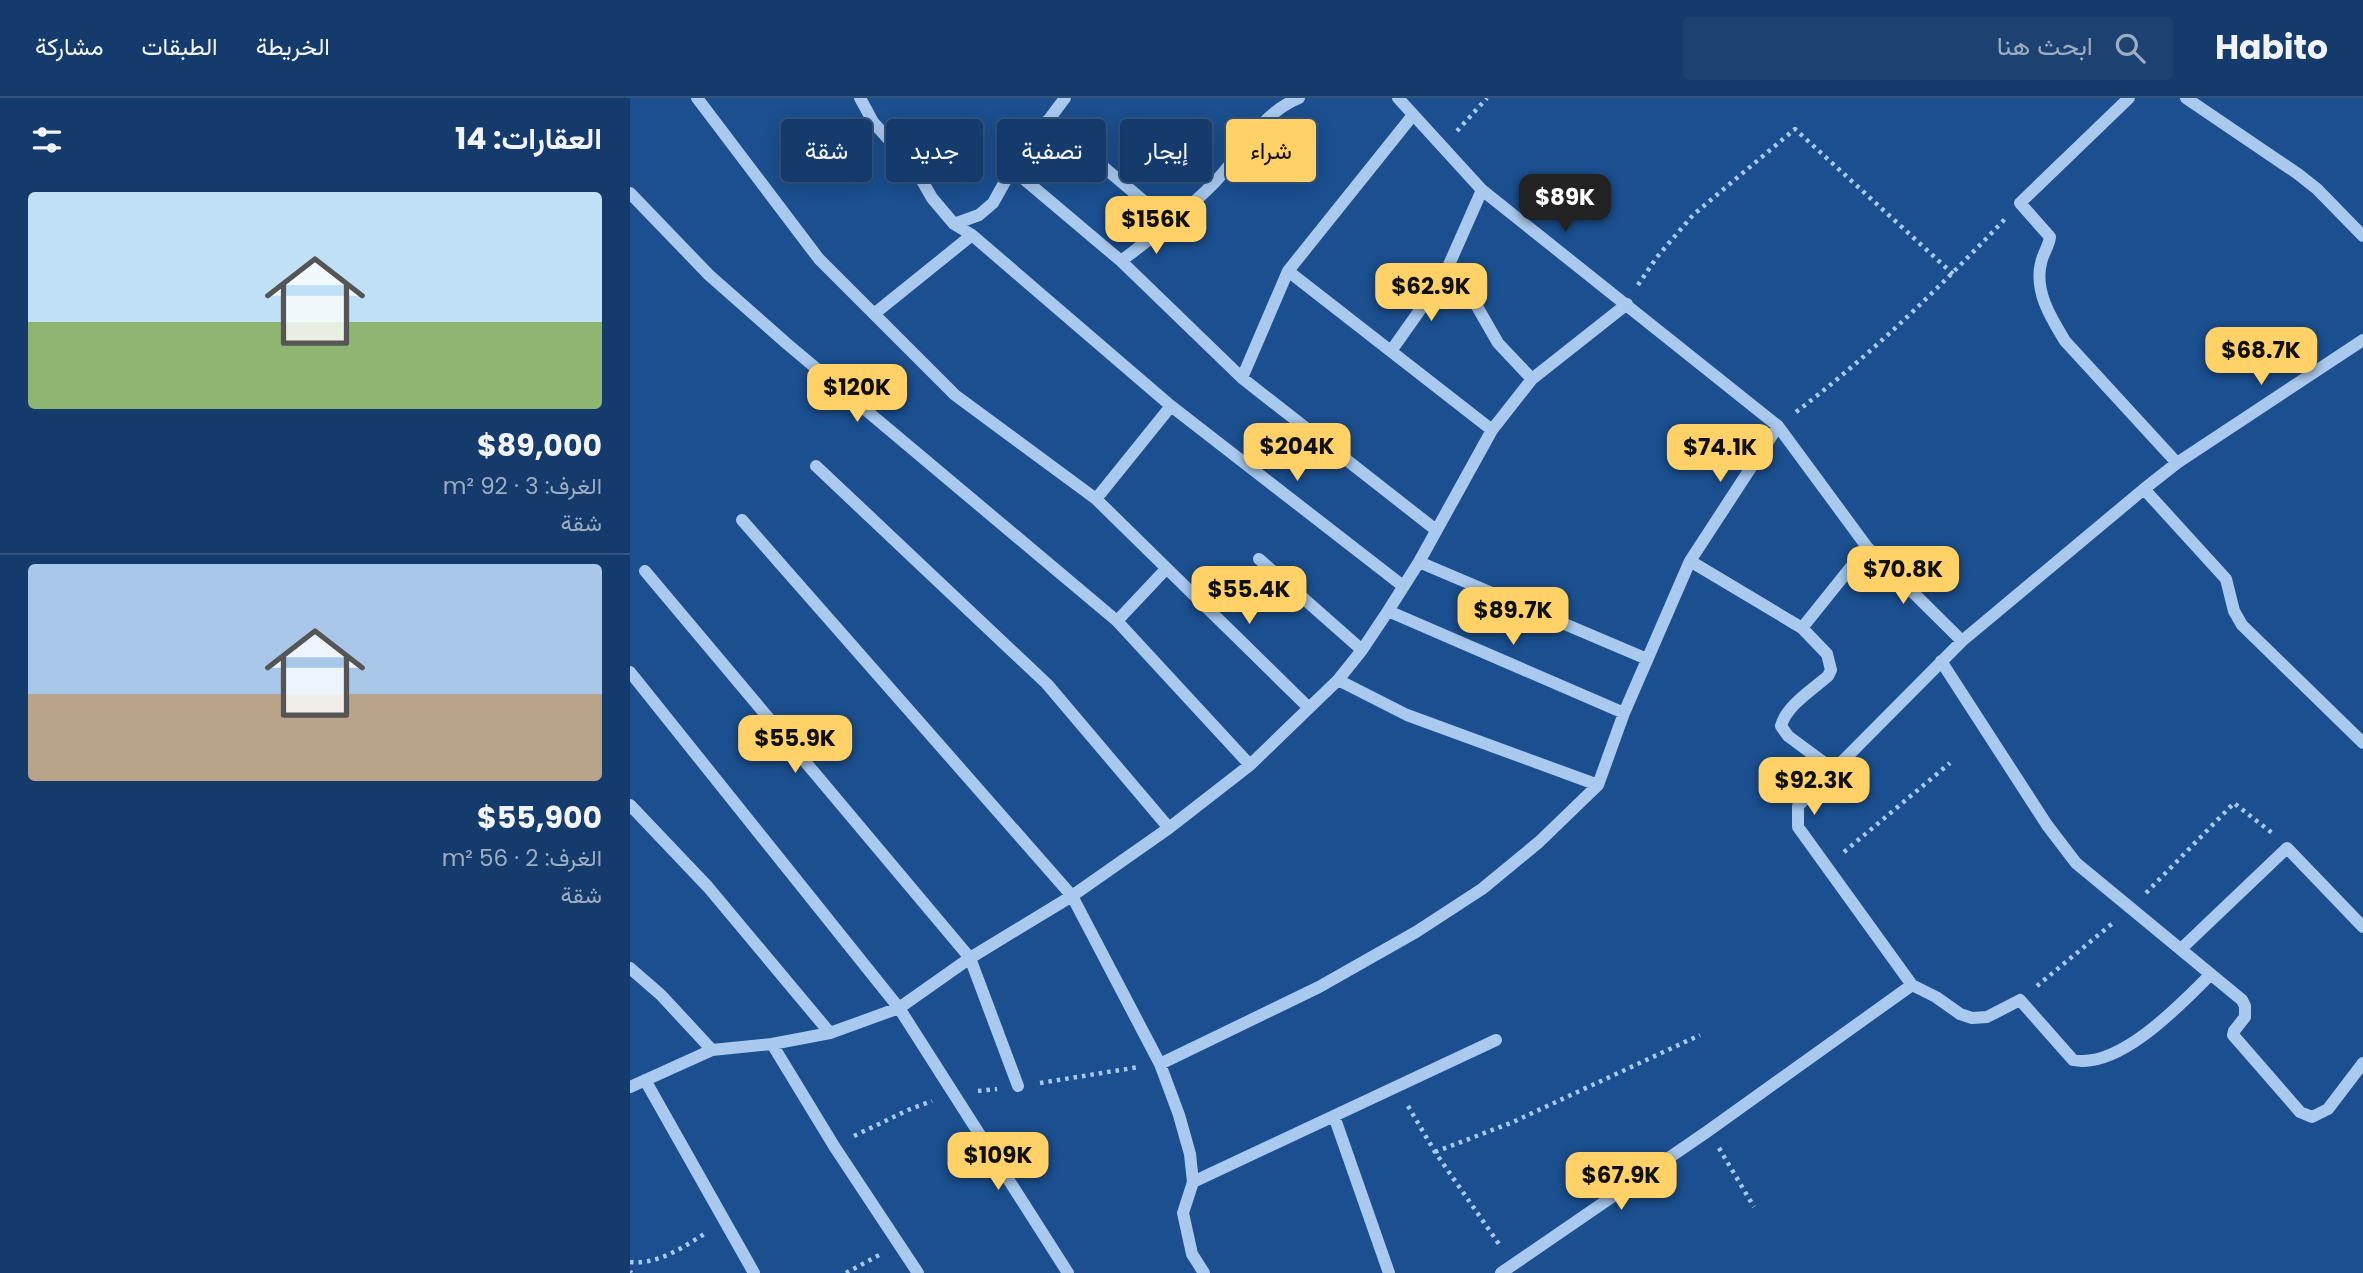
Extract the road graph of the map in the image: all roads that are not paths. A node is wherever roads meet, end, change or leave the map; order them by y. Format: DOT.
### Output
graph roads {
  1 [pos="698,98"];
  2 [pos="860,98"];
  3 [pos="1065,98"];
  4 [pos="1299,98"];
  5 [pos="1398,98"];
  6 [pos="2129,98"];
  7 [pos="2186,98"];
  8 [pos="1413,115"];
  9 [pos="1049,119"];
  10 [pos="1106,169"];
  11 [pos="1005,182"];
  12 [pos="1027,182"];
  13 [pos="1482,190"];
  14 [pos="630,193"];
  15 [pos="954,224"];
  16 [pos="1171,224"];
  17 [pos="972,235"];
  18 [pos="2363,236"];
  19 [pos="1121,261"];
  20 [pos="1288,271"];
  21 [pos="1444,276"];
  22 [pos="1627,304"];
  23 [pos="874,314"];
  24 [pos="2363,340"];
  25 [pos="1391,351"];
  26 [pos="1242,378"];
  27 [pos="1532,379"];
  28 [pos="1171,406"];
  29 [pos="1778,426"];
  30 [pos="1492,430"];
  31 [pos="2177,463"];
  32 [pos="816,466"];
  33 [pos="2144,489"];
  34 [pos="1096,499"];
  35 [pos="743,520"];
  36 [pos="1436,530"];
  37 [pos="1867,547"];
  38 [pos="1259,559"];
  39 [pos="1690,561"];
  40 [pos="1419,562"];
  41 [pos="1166,569"];
  42 [pos="645,571"];
  43 [pos="1403,586"];
  44 [pos="1388,611"];
  45 [pos="1116,621"];
  46 [pos="1802,628"];
  47 [pos="1962,640"];
  48 [pos="1362,650"];
  49 [pos="1647,659"];
  50 [pos="1941,661"];
  51 [pos="630,672"];
  52 [pos="1338,680"];
  53 [pos="1309,708"];
  54 [pos="1624,713"];
  55 [pos="2363,743"];
  56 [pos="1250,765"];
  57 [pos="1834,770"];
  58 [pos="1598,785"];
  59 [pos="630,805"];
  60 [pos="1169,828"];
  61 [pos="1072,896"];
  62 [pos="2363,927"];
  63 [pos="2181,949"];
  64 [pos="970,958"];
  65 [pos="630,968"];
  66 [pos="2210,975"];
  67 [pos="1912,985"];
  68 [pos="899,1008"];
  69 [pos="830,1033"];
  70 [pos="1496,1040"];
  71 [pos="772,1044"];
  72 [pos="712,1050"];
  73 [pos="2363,1063"];
  74 [pos="1160,1064"];
  75 [pos="645,1080"];
  76 [pos="1018,1086"];
  77 [pos="630,1087"];
  78 [pos="1335,1116"];
  79 [pos="1193,1182"];
  80 [pos="754,1273"];
  81 [pos="918,1273"];
  82 [pos="1068,1273"];
  83 [pos="1203,1273"];
  84 [pos="1389,1273"];
  85 [pos="1501,1273"];
  1 -- 23 [label="street"];
  2 -- 15 [label="street"];
  3 -- 9 [label="street"];
  4 -- 16 [label="street"];
  5 -- 8 [label="street"];
  6 -- 31 [label="street"];
  7 -- 18 [label="street"];
  8 -- 13 [label="street"];
  8 -- 20 [label="street"];
  10 -- 16 [label="street"];
  11 -- 15 [label="street"];
  12 -- 19 [label="street"];
  13 -- 21 [label="street"];
  13 -- 22 [label="street"];
  14 -- 45 [label="street"];
  15 -- 17 [label="street"];
  16 -- 19 [label="street"];
  17 -- 23 [label="street"];
  17 -- 28 [label="street"];
  19 -- 26 [label="street"];
  20 -- 25 [label="street"];
  20 -- 26 [label="street"];
  21 -- 25 [label="street"];
  21 -- 27 [label="street"];
  22 -- 27 [label="street"];
  22 -- 29 [label="street"];
  23 -- 34 [label="street"];
  24 -- 31 [label="street"];
  25 -- 30 [label="street"];
  26 -- 36 [label="street"];
  27 -- 30 [label="street"];
  28 -- 34 [label="street"];
  28 -- 43 [label="street"];
  29 -- 37 [label="street"];
  29 -- 39 [label="street"];
  30 -- 36 [label="street"];
  31 -- 33 [label="street"];
  32 -- 60 [label="street"];
  33 -- 47 [label="street"];
  33 -- 55 [label="street"];
  34 -- 41 [label="street"];
  35 -- 61 [label="street"];
  36 -- 40 [label="street"];
  37 -- 46 [label="street"];
  37 -- 47 [label="street"];
  38 -- 48 [label="street"];
  39 -- 46 [label="street"];
  39 -- 49 [label="street"];
  40 -- 43 [label="street"];
  40 -- 49 [label="street"];
  41 -- 45 [label="street"];
  41 -- 53 [label="street"];
  42 -- 64 [label="street"];
  43 -- 44 [label="street"];
  44 -- 48 [label="street"];
  44 -- 54 [label="street"];
  45 -- 56 [label="street"];
  46 -- 57 [label="street"];
  47 -- 50 [label="street"];
  48 -- 52 [label="street"];
  49 -- 54 [label="street"];
  50 -- 57 [label="street"];
  50 -- 63 [label="street"];
  51 -- 68 [label="street"];
  52 -- 53 [label="street"];
  52 -- 58 [label="street"];
  53 -- 56 [label="street"];
  54 -- 58 [label="street"];
  56 -- 60 [label="street"];
  57 -- 67 [label="street"];
  58 -- 74 [label="street"];
  59 -- 69 [label="street"];
  60 -- 61 [label="street"];
  61 -- 64 [label="street"];
  61 -- 74 [label="street"];
  62 -- 63 [label="street"];
  63 -- 66 [label="street"];
  64 -- 68 [label="street"];
  64 -- 76 [label="street"];
  65 -- 72 [label="street"];
  66 -- 67 [label="street"];
  66 -- 73 [label="street"];
  67 -- 85 [label="street"];
  68 -- 69 [label="street"];
  68 -- 82 [label="street"];
  69 -- 71 [label="street"];
  70 -- 78 [label="street"];
  71 -- 72 [label="street"];
  71 -- 81 [label="street"];
  72 -- 75 [label="street"];
  74 -- 79 [label="street"];
  75 -- 77 [label="street"];
  75 -- 80 [label="street"];
  78 -- 79 [label="street"];
  78 -- 84 [label="street"];
  79 -- 83 [label="street"];
}
